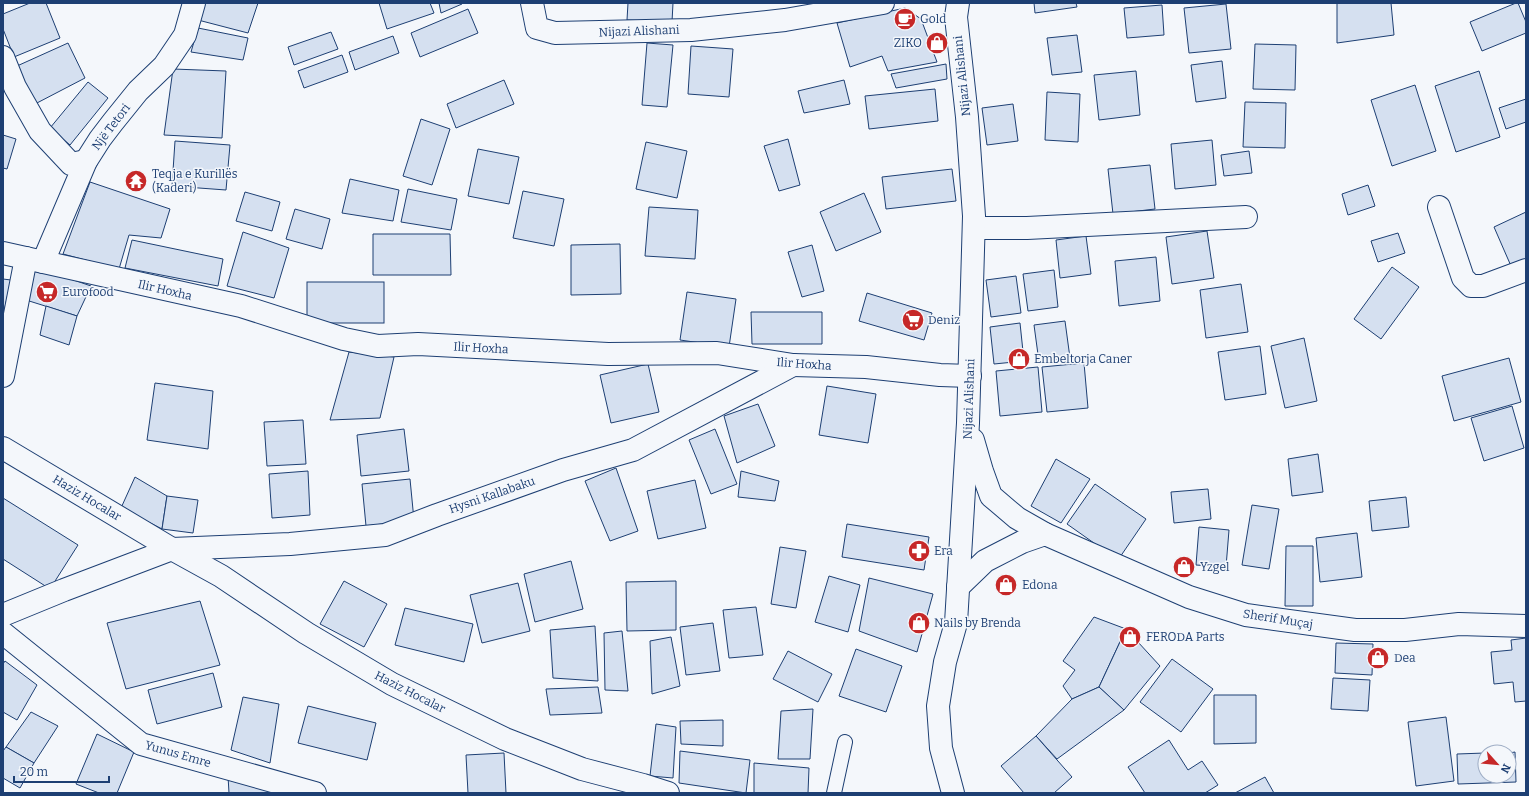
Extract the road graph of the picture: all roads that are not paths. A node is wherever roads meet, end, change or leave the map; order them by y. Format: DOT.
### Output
graph roads {
  1 [pos="194,3"];
  2 [pos="532,3"];
  3 [pos="883,3"];
  4 [pos="958,3"];
  5 [pos="3,57"];
  6 [pos="86,161"];
  7 [pos="1439,207"];
  8 [pos="1246,217"];
  9 [pos="974,228"];
  10 [pos="3,253"];
  11 [pos="34,260"];
  12 [pos="1526,270"];
  13 [pos="793,365"];
  14 [pos="3,376"];
  15 [pos="970,376"];
  16 [pos="968,423"];
  17 [pos="3,448"];
  18 [pos="1045,534"];
  19 [pos="172,549"];
  20 [pos="958,587"];
  21 [pos="3,615"];
  22 [pos="1526,626"];
  23 [pos="3,633"];
  24 [pos="845,742"];
  25 [pos="315,793"];
  26 [pos="668,793"];
  27 [pos="834,793"];
  28 [pos="953,793"];
  1 -- 6 [label="street, Një Tetori"];
  2 -- 3 [label="street, Nijazi Alishani"];
  4 -- 9 [label="street, Nijazi Alishani"];
  5 -- 6 [label="street"];
  6 -- 11 [label="street, Një Tetori"];
  7 -- 12 [label="street"];
  8 -- 9 [label="street"];
  9 -- 15 [label="street, Nijazi Alishani"];
  10 -- 11 [label="street, Ilir Hoxha"];
  11 -- 13 [label="street, Ilir Hoxha"];
  11 -- 14 [label="street, Një Tetori"];
  13 -- 15 [label="street, Ilir Hoxha"];
  13 -- 19 [label="street, Hysni Kallabaku"];
  15 -- 16 [label="street, Nijazi Alishani"];
  16 -- 18 [label="street, Sherif Muçaj"];
  16 -- 20 [label="street, Nijazi Alishani"];
  17 -- 19 [label="street, Haziz Hocalar"];
  18 -- 20 [label="street"];
  18 -- 22 [label="street, Sherif Muçaj"];
  19 -- 21 [label="street"];
  19 -- 26 [label="street, Haziz Hocalar"];
  20 -- 28 [label="street, Nijazi Alishani"];
  23 -- 25 [label="street, Yunus Emre"];
  24 -- 27 [label="lane"];
}
